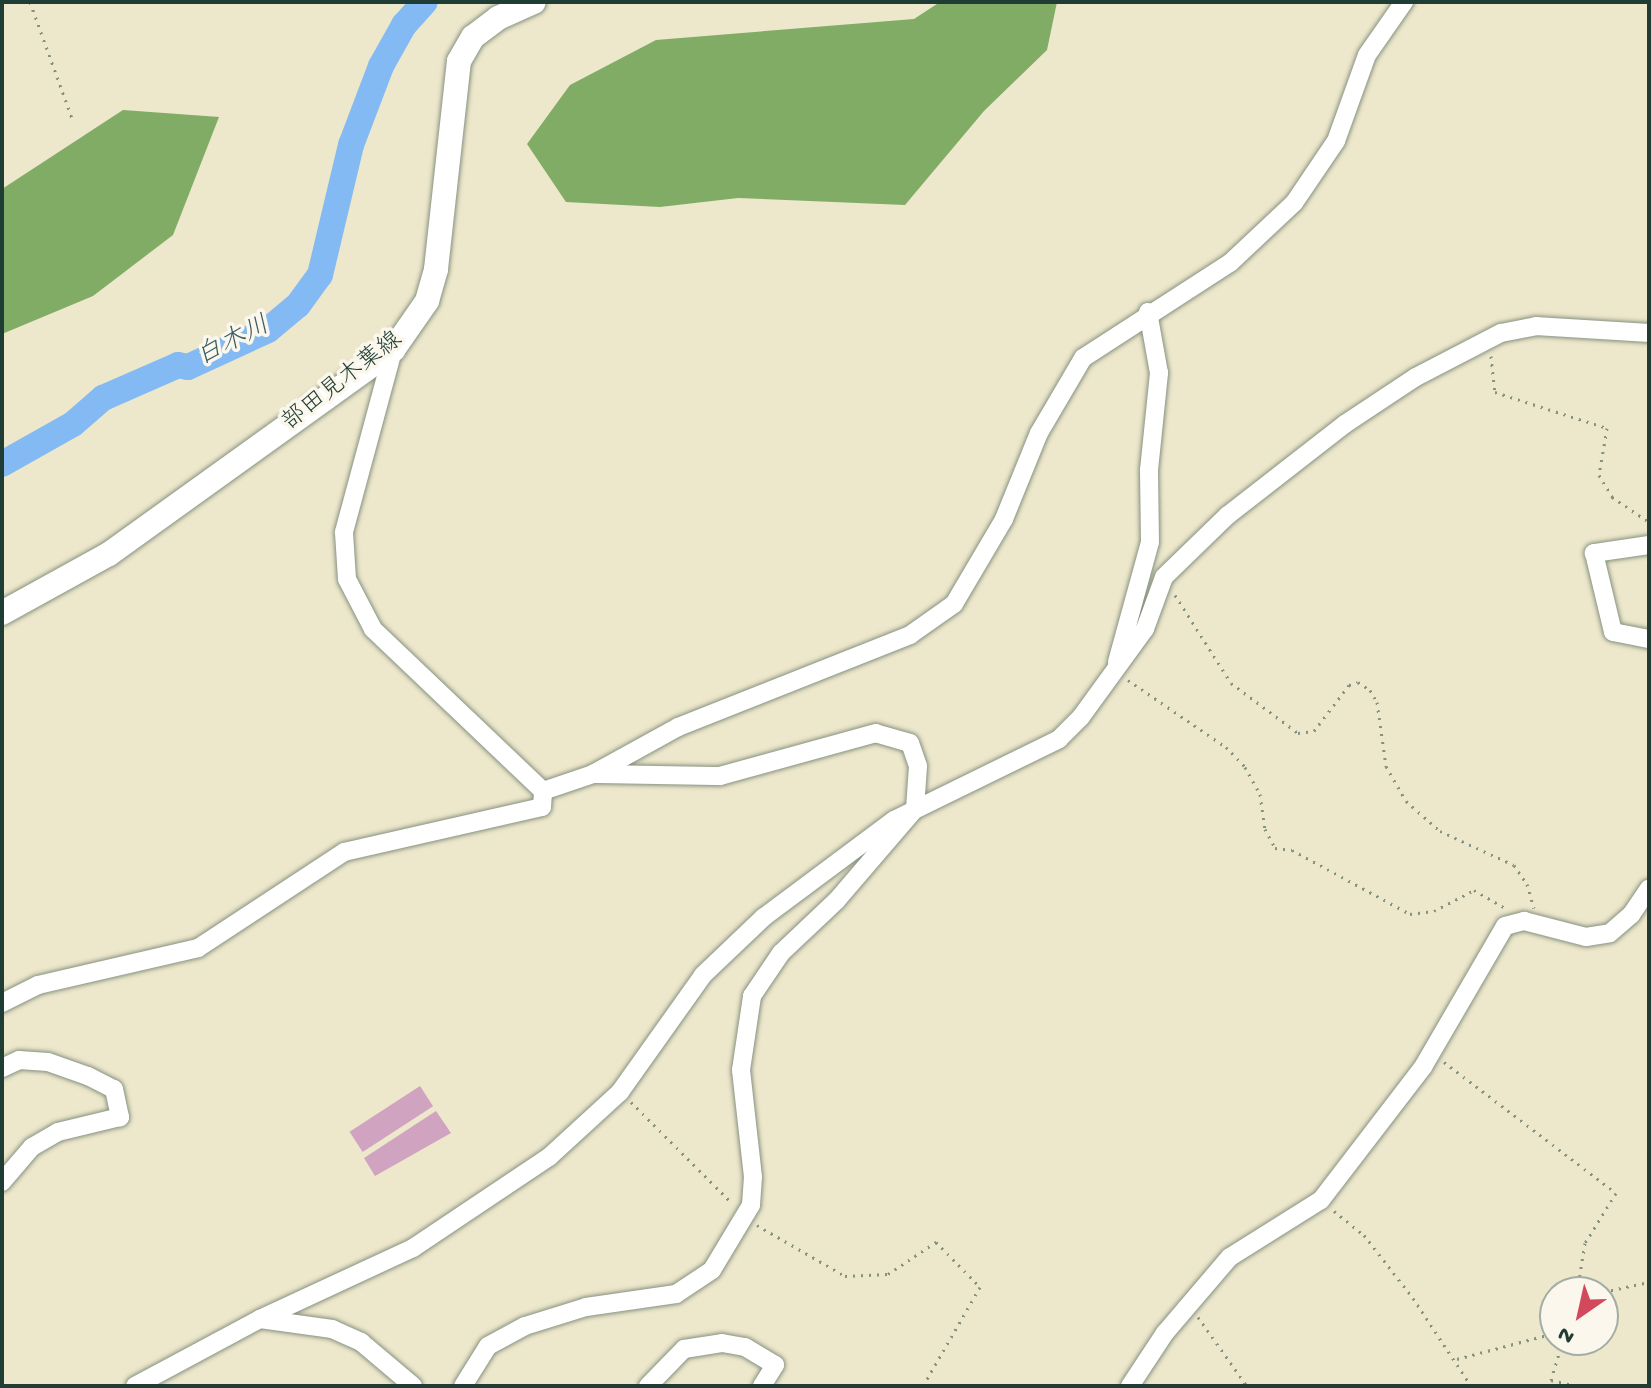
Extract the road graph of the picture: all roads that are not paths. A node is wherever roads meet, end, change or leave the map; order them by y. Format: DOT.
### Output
graph roads {
  1 [pos="534,2"];
  2 [pos="1404,2"];
  3 [pos="1148,312"];
  4 [pos="1649,333"];
  5 [pos="393,350"];
  6 [pos="1649,545"];
  7 [pos="2,613"];
  8 [pos="1649,639"];
  9 [pos="1118,671"];
  10 [pos="593,774"];
  11 [pos="543,791"];
  12 [pos="915,809"];
  13 [pos="1649,888"];
  14 [pos="2,1003"];
  15 [pos="2,1068"];
  16 [pos="2,1182"];
  17 [pos="260,1319"];
  18 [pos="135,1386"];
  19 [pos="413,1386"];
  20 [pos="463,1386"];
  21 [pos="648,1386"];
  22 [pos="762,1386"];
  23 [pos="1130,1386"];
  1 -- 5 [label="main road, 部田見木葉線"];
  2 -- 3 [label="street"];
  3 -- 9 [label="street"];
  3 -- 10 [label="street"];
  4 -- 9 [label="street"];
  5 -- 7 [label="main road, 部田見木葉線"];
  5 -- 11 [label="street"];
  6 -- 8 [label="street"];
  9 -- 12 [label="street"];
  10 -- 11 [label="street"];
  10 -- 12 [label="street"];
  11 -- 14 [label="street"];
  12 -- 17 [label="street"];
  12 -- 20 [label="street"];
  13 -- 23 [label="street"];
  15 -- 16 [label="street"];
  17 -- 18 [label="street"];
  17 -- 19 [label="street"];
  21 -- 22 [label="street"];
}
